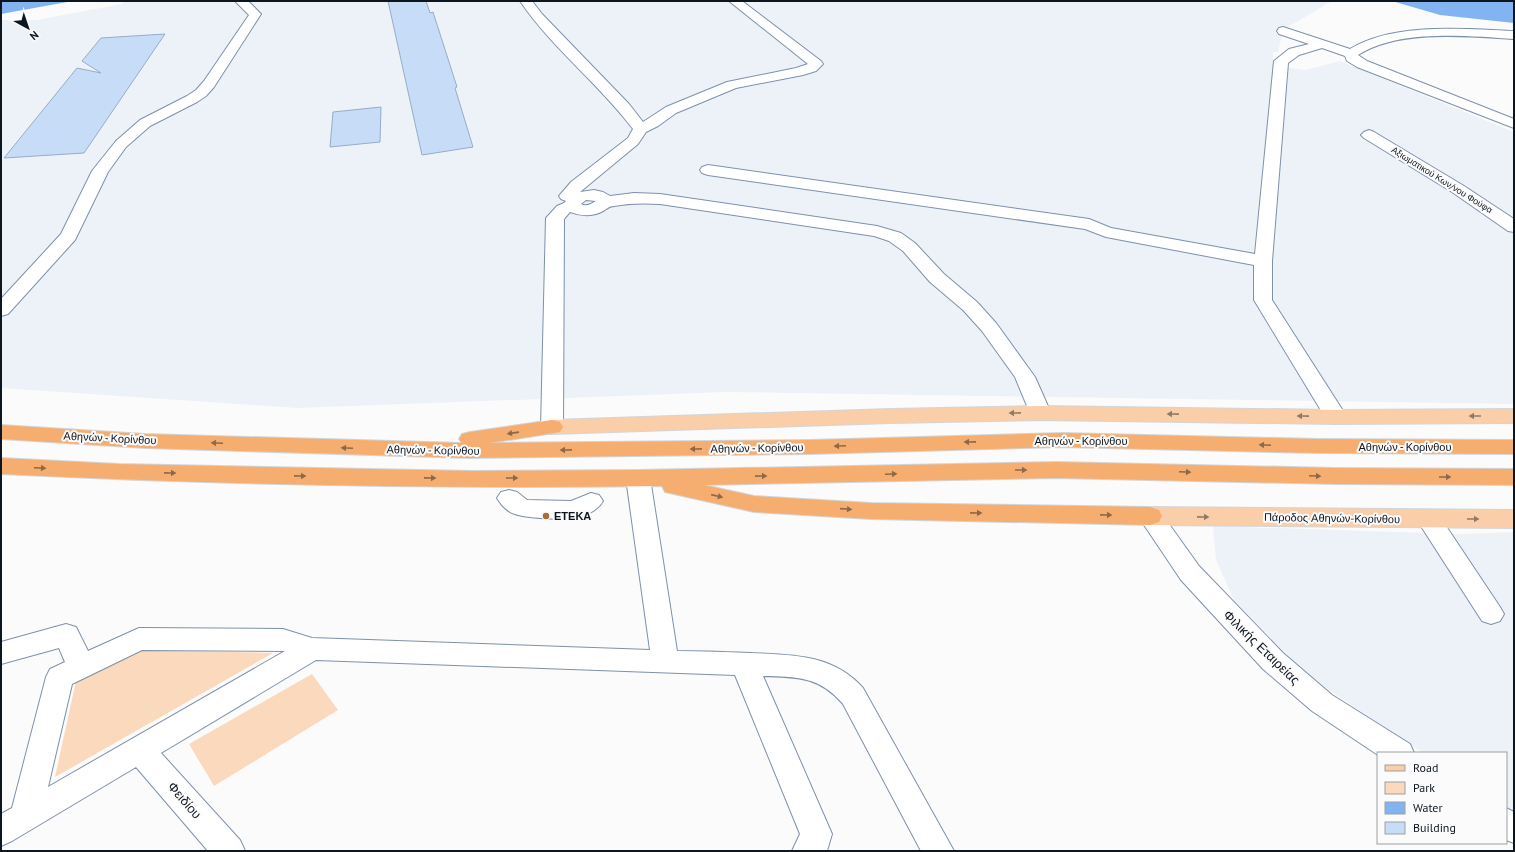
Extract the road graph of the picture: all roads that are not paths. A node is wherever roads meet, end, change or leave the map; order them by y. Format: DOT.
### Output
graph roads {
  1 [pos="241,1"];
  2 [pos="526,1"];
  3 [pos="735,1"];
  4 [pos="1283,31"];
  5 [pos="1514,35"];
  6 [pos="1323,44"];
  7 [pos="1350,54"];
  8 [pos="1514,124"];
  9 [pos="641,129"];
  10 [pos="1369,135"];
  11 [pos="708,170"];
  12 [pos="569,203"];
  13 [pos="1514,226"];
  14 [pos="1263,261"];
  15 [pos="1,310"];
  16 [pos="1040,413"];
  17 [pos="1514,416"];
  18 [pos="1336,417"];
  19 [pos="552,427"];
  20 [pos="1,432"];
  21 [pos="1514,447"];
  22 [pos="386,449"];
  23 [pos="1,466"];
  24 [pos="1514,477"];
  25 [pos="638,478"];
  26 [pos="509,498"];
  27 [pos="591,501"];
  28 [pos="1150,516"];
  29 [pos="1514,519"];
  30 [pos="1429,520"];
  31 [pos="1491,614"];
  32 [pos="312,648"];
  33 [pos="1,653"];
  34 [pos="666,661"];
  35 [pos="744,664"];
  36 [pos="82,667"];
  37 [pos="140,750"];
  38 [pos="1397,752"];
  39 [pos="26,816"];
  40 [pos="1,831"];
  41 [pos="229,851"];
  42 [pos="808,851"];
  43 [pos="938,851"];
  1 -- 15 [label="street"];
  2 -- 9 [label="street"];
  3 -- 9 [label="street"];
  4 -- 6 [label="street"];
  5 -- 7 [label="street"];
  6 -- 7 [label="street"];
  6 -- 14 [label="street"];
  7 -- 8 [label="street"];
  9 -- 12 [label="street"];
  10 -- 13 [label="street, Αξιωματικού Κων/νου Φούφα"];
  11 -- 14 [label="street"];
  12 -- 16 [label="street"];
  12 -- 19 [label="street"];
  14 -- 18 [label="street"];
  18 -- 16 [label="main road, one-way"];
  16 -- 19 [label="main road, one-way"];
  17 -- 18 [label="main road, one-way"];
  19 -- 22 [label="highway, one-way"];
  22 -- 20 [label="highway, Αθηνών - Κορίνθου, one-way"];
  21 -- 22 [label="highway, Αθηνών - Κορίνθου, one-way"];
  23 -- 25 [label="highway, one-way"];
  25 -- 24 [label="highway, one-way"];
  25 -- 28 [label="highway, one-way"];
  25 -- 34 [label="street"];
  26 -- 27 [label="street"];
  28 -- 30 [label="main road, Πάροδος Αθηνών-Κορίνθου, one-way"];
  28 -- 38 [label="street, Φιλικής Εταιρείας"];
  30 -- 29 [label="main road, Πάροδος Αθηνών-Κορίνθου, one-way"];
  30 -- 31 [label="street"];
  32 -- 34 [label="street"];
  32 -- 36 [label="street"];
  32 -- 37 [label="street"];
  33 -- 36 [label="street"];
  34 -- 35 [label="street"];
  35 -- 42 [label="street"];
  35 -- 43 [label="street"];
  36 -- 39 [label="street"];
  37 -- 39 [label="street"];
  37 -- 41 [label="street, Φειδίου"];
  39 -- 40 [label="street"];
}
